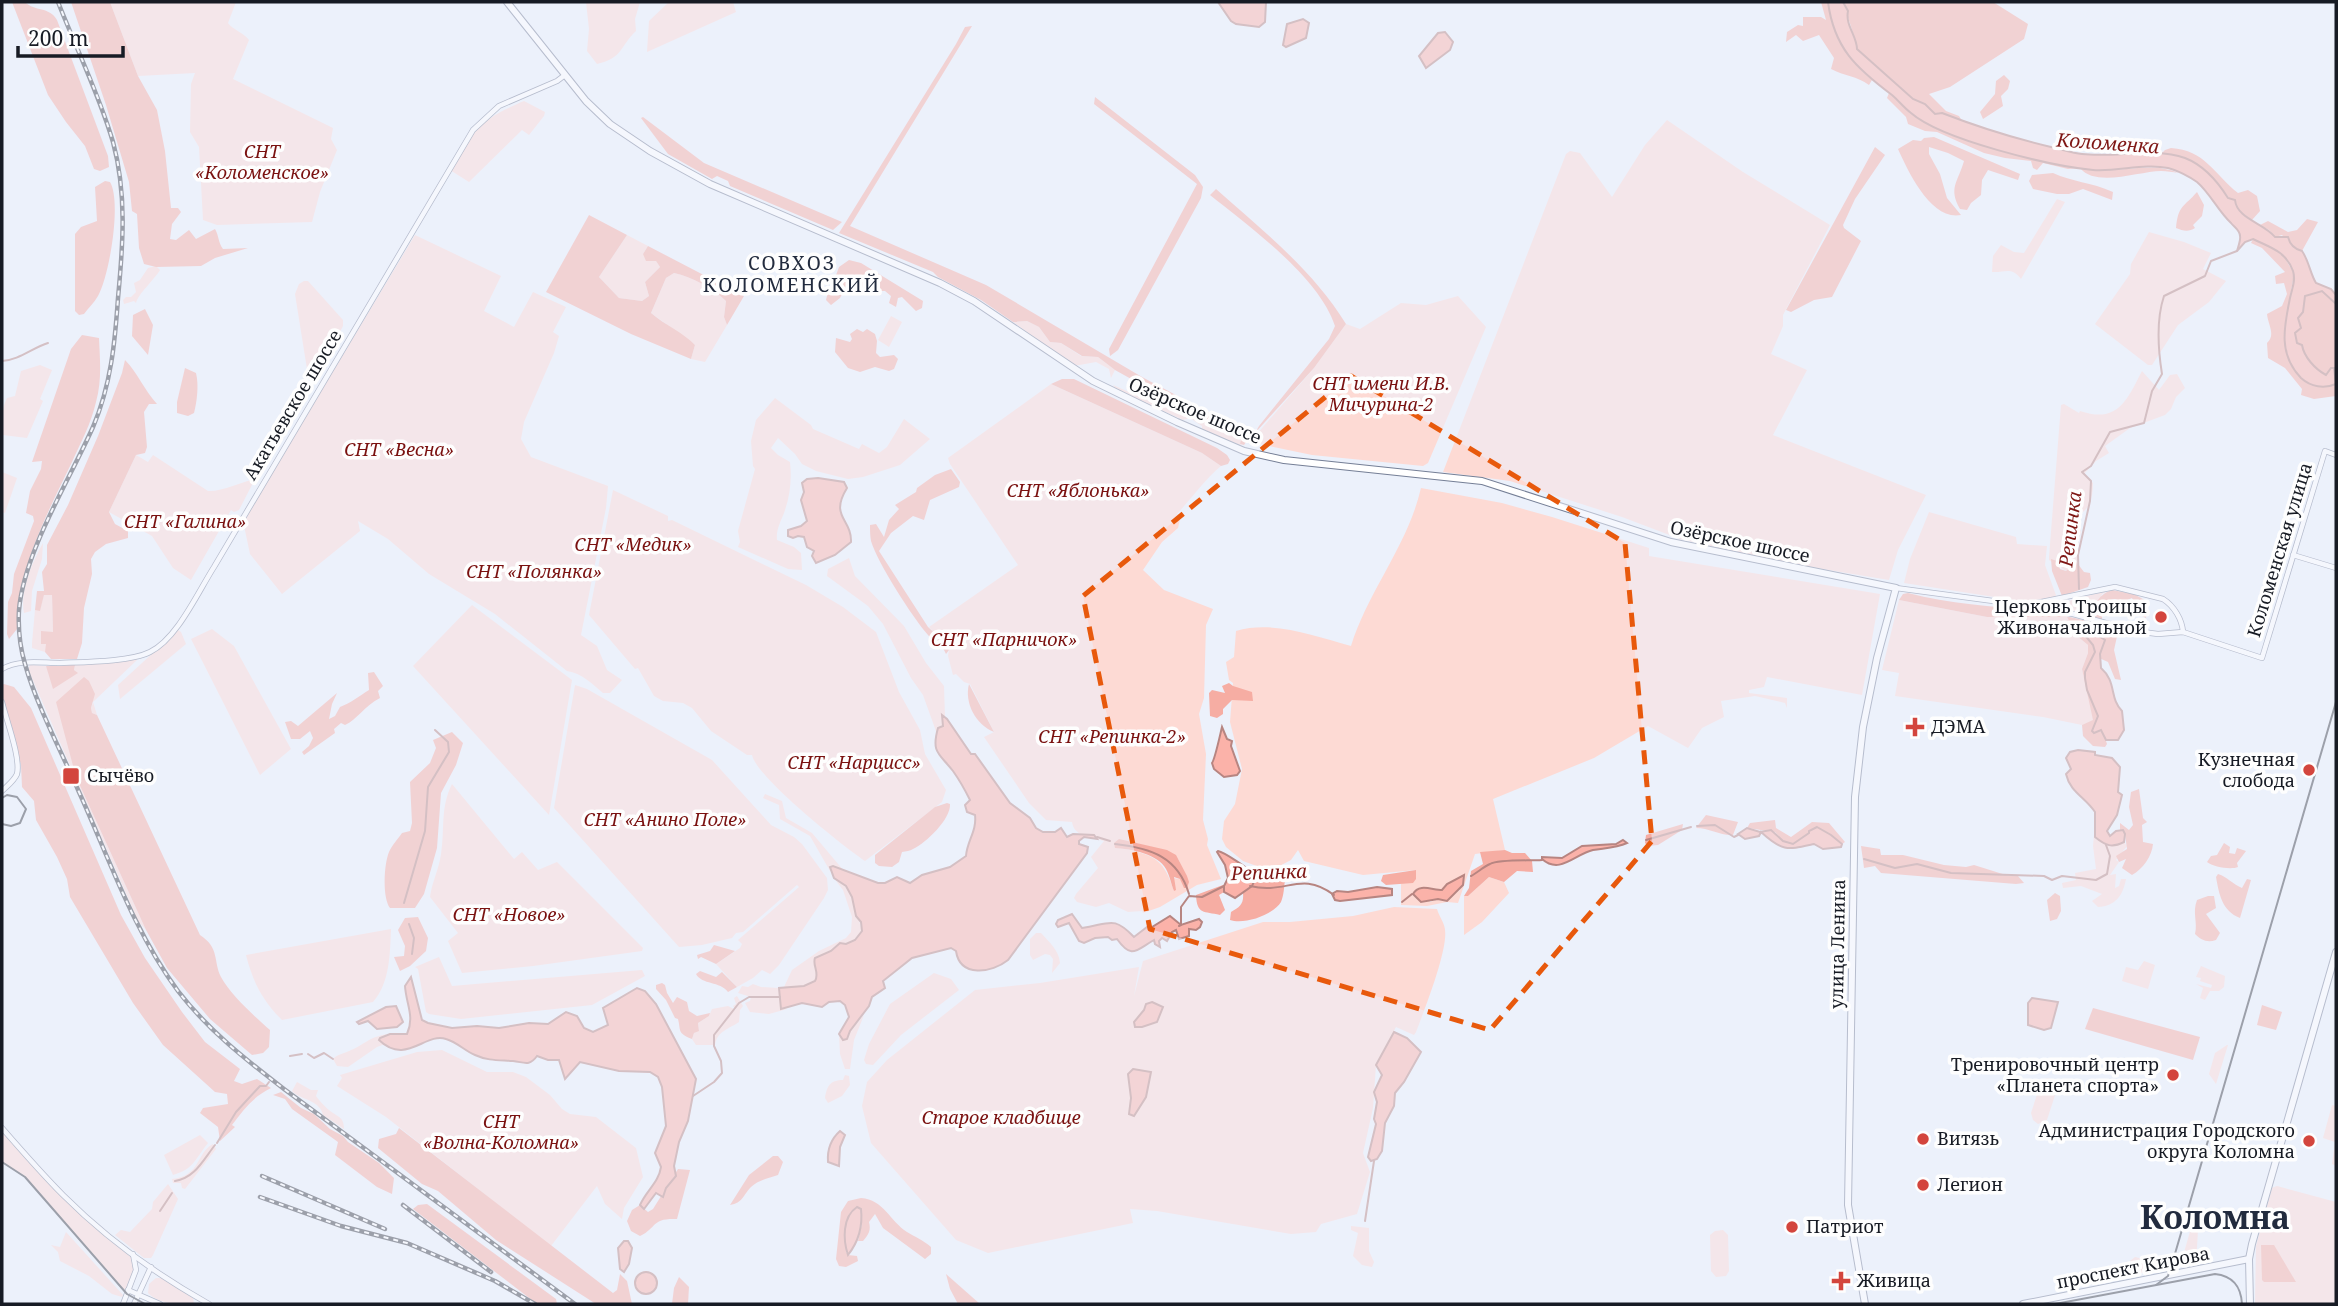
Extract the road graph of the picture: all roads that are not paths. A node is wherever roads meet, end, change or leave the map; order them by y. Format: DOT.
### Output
graph roads {
  1 [pos="507,2"];
  2 [pos="565,75"];
  3 [pos="2336,455"];
  4 [pos="2293,555"];
  5 [pos="2336,568"];
  6 [pos="1896,588"];
  7 [pos="2023,605"];
  8 [pos="2183,632"];
  9 [pos="2262,658"];
  10 [pos="2,669"];
  11 [pos="2,702"];
  12 [pos="2,791"];
  13 [pos="2336,952"];
  14 [pos="2,1128"];
  15 [pos="132,1253"];
  16 [pos="2249,1259"];
  17 [pos="149,1266"];
  18 [pos="136,1270"];
  19 [pos="128,1290"];
  20 [pos="136,1299"];
  21 [pos="200,1302"];
  22 [pos="123,1304"];
  23 [pos="160,1304"];
  24 [pos="209,1304"];
  25 [pos="1865,1304"];
  26 [pos="2023,1304"];
  27 [pos="2250,1304"];
  1 -- 2 [label="main road, Озёрское шоссе"];
  2 -- 6 [label="main road, Озёрское шоссе"];
  2 -- 10 [label="main road, Акатьевское шоссе"];
  3 -- 4 [label="main road, Коломенская улица"];
  4 -- 5 [label="main road"];
  4 -- 9 [label="main road, Коломенская улица"];
  6 -- 7 [label="main road, Озёрское шоссе"];
  6 -- 25 [label="main road, улица Ленина"];
  7 -- 8 [label="main road, Озёрское шоссе"];
  7 -- 8 [label="main road"];
  8 -- 9 [label="main road, Озёрское шоссе"];
  11 -- 12 [label="main road"];
  13 -- 16 [label="main road"];
  14 -- 15 [label="main road"];
  15 -- 17 [label="main road"];
  15 -- 18 [label="main road"];
  16 -- 26 [label="main road, проспект Кирова"];
  16 -- 27 [label="main road"];
  17 -- 18 [label="main road"];
  17 -- 20 [label="main road"];
  17 -- 21 [label="main road"];
  18 -- 19 [label="main road"];
  19 -- 20 [label="main road"];
  19 -- 22 [label="main road"];
  20 -- 23 [label="main road"];
  21 -- 24 [label="main road"];
}
